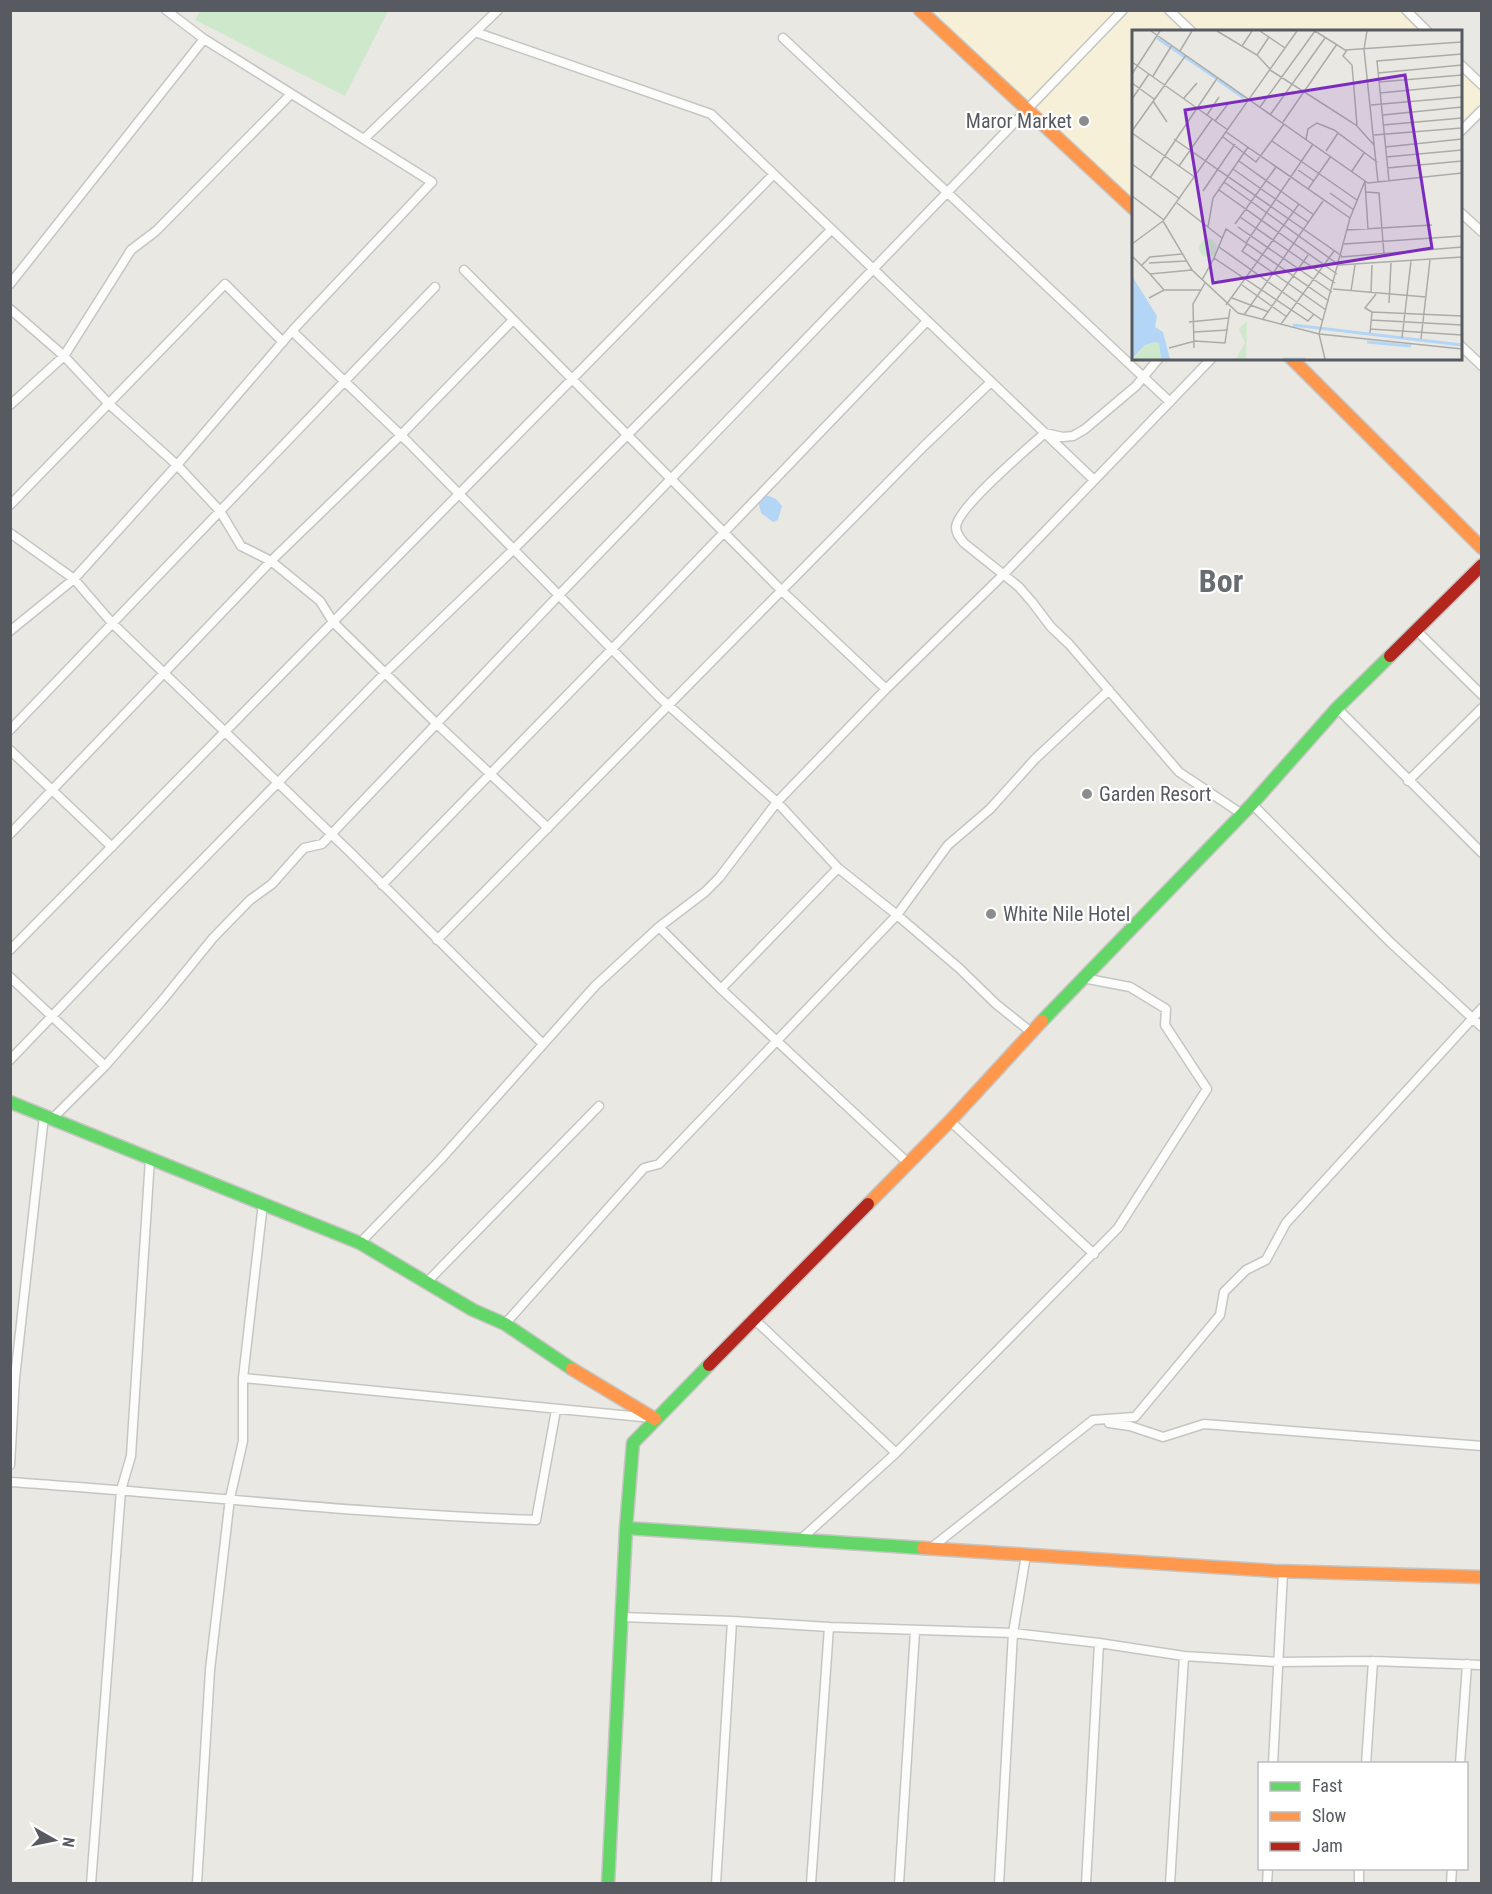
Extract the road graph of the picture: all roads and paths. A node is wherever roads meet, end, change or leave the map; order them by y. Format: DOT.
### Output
graph roads {
  1 [pos="166,10"];
  2 [pos="498,10"];
  3 [pos="920,10"];
  4 [pos="1123,10"];
  5 [pos="1169,10"];
  6 [pos="1406,10"];
  7 [pos="1190,30"];
  8 [pos="1426,30"];
  9 [pos="475,32"];
  10 [pos="783,38"];
  11 [pos="204,39"];
  12 [pos="1462,65"];
  13 [pos="1482,85"];
  14 [pos="291,94"];
  15 [pos="1028,109"];
  16 [pos="1482,110"];
  17 [pos="1462,131"];
  18 [pos="364,139"];
  19 [pos="774,174"];
  20 [pos="948,193"];
  21 [pos="1132,207"];
  22 [pos="1462,213"];
  23 [pos="831,230"];
  24 [pos="1482,232"];
  25 [pos="464,270"];
  26 [pos="873,270"];
  27 [pos="10,284"];
  28 [pos="435,287"];
  29 [pos="10,309"];
  30 [pos="513,320"];
  31 [pos="927,321"];
  32 [pos="292,331"];
  33 [pos="283,342"];
  34 [pos="1462,346"];
  35 [pos="64,356"];
  36 [pos="1158,360"];
  37 [pos="1210,360"];
  38 [pos="1293,360"];
  39 [pos="1482,366"];
  40 [pos="1144,378"];
  41 [pos="573,380"];
  42 [pos="346,381"];
  43 [pos="991,382"];
  44 [pos="1170,402"];
  45 [pos="109,404"];
  46 [pos="10,405"];
  47 [pos="1045,433"];
  48 [pos="401,435"];
  49 [pos="626,435"];
  50 [pos="177,465"];
  51 [pos="670,479"];
  52 [pos="1094,480"];
  53 [pos="460,494"];
  54 [pos="10,505"];
  55 [pos="220,511"];
  56 [pos="724,532"];
  57 [pos="10,533"];
  58 [pos="1482,548"];
  59 [pos="514,549"];
  60 [pos="271,561"];
  61 [pos="1482,565"];
  62 [pos="1004,574"];
  63 [pos="74,579"];
  64 [pos="782,591"];
  65 [pos="559,595"];
  66 [pos="333,622"];
  67 [pos="112,623"];
  68 [pos="1415,629"];
  69 [pos="10,631"];
  70 [pos="612,649"];
  71 [pos="385,673"];
  72 [pos="164,674"];
  73 [pos="886,689"];
  74 [pos="1109,690"];
  75 [pos="1482,695"];
  76 [pos="669,706"];
  77 [pos="1337,708"];
  78 [pos="1482,708"];
  79 [pos="437,723"];
  80 [pos="10,730"];
  81 [pos="225,732"];
  82 [pos="10,750"];
  83 [pos="490,774"];
  84 [pos="1408,782"];
  85 [pos="277,783"];
  86 [pos="52,790"];
  87 [pos="777,802"];
  88 [pos="1252,804"];
  89 [pos="1242,814"];
  90 [pos="548,828"];
  91 [pos="10,834"];
  92 [pos="331,834"];
  93 [pos="112,847"];
  94 [pos="1482,853"];
  95 [pos="838,868"];
  96 [pos="382,885"];
  97 [pos="897,915"];
  98 [pos="659,927"];
  99 [pos="437,940"];
  100 [pos="10,950"];
  101 [pos="10,977"];
  102 [pos="1083,978"];
  103 [pos="720,989"];
  104 [pos="1482,1008"];
  105 [pos="53,1015"];
  106 [pos="1471,1018"];
  107 [pos="1482,1027"];
  108 [pos="1030,1032"];
  109 [pos="777,1042"];
  110 [pos="543,1044"];
  111 [pos="10,1060"];
  112 [pos="105,1066"];
  113 [pos="10,1102"];
  114 [pos="599,1106"];
  115 [pos="48,1118"];
  116 [pos="950,1121"];
  117 [pos="150,1158"];
  118 [pos="908,1163"];
  119 [pos="263,1203"];
  120 [pos="360,1243"];
  121 [pos="1094,1254"];
  122 [pos="426,1283"];
  123 [pos="754,1319"];
  124 [pos="505,1323"];
  125 [pos="243,1378"];
  126 [pos="556,1410"];
  127 [pos="655,1419"];
  128 [pos="1093,1420"];
  129 [pos="1482,1446"];
  130 [pos="896,1453"];
  131 [pos="10,1465"];
  132 [pos="10,1482"];
  133 [pos="121,1490"];
  134 [pos="230,1498"];
  135 [pos="626,1528"];
  136 [pos="800,1541"];
  137 [pos="930,1548"];
  138 [pos="1026,1555"];
  139 [pos="1283,1572"];
  140 [pos="1482,1577"];
  141 [pos="621,1617"];
  142 [pos="732,1621"];
  143 [pos="829,1627"];
  144 [pos="915,1630"];
  145 [pos="1013,1633"];
  146 [pos="1099,1643"];
  147 [pos="1184,1656"];
  148 [pos="1373,1661"];
  149 [pos="1278,1662"];
  150 [pos="1467,1664"];
  151 [pos="1482,1665"];
  152 [pos="1273,1762"];
  153 [pos="1366,1762"];
  154 [pos="1460,1762"];
  155 [pos="91,1884"];
  156 [pos="197,1884"];
  157 [pos="608,1884"];
  158 [pos="716,1884"];
  159 [pos="811,1884"];
  160 [pos="899,1884"];
  161 [pos="999,1884"];
  162 [pos="1086,1884"];
  163 [pos="1170,1884"];
  1 -- 11 [label="street"];
  2 -- 9 [label="street"];
  3 -- 15 [label="street"];
  4 -- 15 [label="street"];
  5 -- 7 [label="street"];
  6 -- 8 [label="street"];
  9 -- 18 [label="street"];
  9 -- 19 [label="street"];
  10 -- 20 [label="street"];
  11 -- 14 [label="street"];
  11 -- 27 [label="street"];
  12 -- 13 [label="street"];
  14 -- 18 [label="street"];
  14 -- 35 [label="street"];
  15 -- 20 [label="street"];
  15 -- 21 [label="street"];
  16 -- 17 [label="street"];
  18 -- 32 [label="street"];
  19 -- 23 [label="street"];
  19 -- 41 [label="street"];
  20 -- 26 [label="street"];
  20 -- 40 [label="street"];
  22 -- 24 [label="street"];
  23 -- 26 [label="street"];
  23 -- 49 [label="street"];
  25 -- 30 [label="street"];
  26 -- 31 [label="street"];
  26 -- 51 [label="street"];
  28 -- 42 [label="street"];
  29 -- 35 [label="street"];
  30 -- 41 [label="street"];
  30 -- 48 [label="street"];
  31 -- 43 [label="street"];
  31 -- 56 [label="street"];
  32 -- 33 [label="street"];
  32 -- 42 [label="street"];
  33 -- 45 [label="street"];
  33 -- 50 [label="street"];
  34 -- 39 [label="street"];
  35 -- 45 [label="street"];
  35 -- 46 [label="street"];
  36 -- 40 [label="street"];
  37 -- 44 [label="street"];
  38 -- 58 [label="street"];
  40 -- 44 [label="street"];
  40 -- 47 [label="street"];
  41 -- 49 [label="street"];
  41 -- 53 [label="street"];
  42 -- 48 [label="street"];
  42 -- 55 [label="street"];
  43 -- 47 [label="street"];
  43 -- 64 [label="street"];
  44 -- 52 [label="street"];
  45 -- 50 [label="street"];
  45 -- 54 [label="street"];
  47 -- 52 [label="street"];
  47 -- 62 [label="street"];
  48 -- 53 [label="street"];
  48 -- 60 [label="street"];
  49 -- 51 [label="street"];
  49 -- 59 [label="street"];
  50 -- 55 [label="street"];
  50 -- 63 [label="street"];
  51 -- 56 [label="street"];
  51 -- 65 [label="street"];
  52 -- 62 [label="street"];
  53 -- 59 [label="street"];
  53 -- 66 [label="street"];
  55 -- 60 [label="street"];
  55 -- 67 [label="street"];
  56 -- 64 [label="street"];
  56 -- 70 [label="street"];
  57 -- 63 [label="street"];
  59 -- 65 [label="street"];
  59 -- 71 [label="street"];
  60 -- 66 [label="street"];
  60 -- 72 [label="street"];
  61 -- 68 [label="street"];
  62 -- 73 [label="street"];
  62 -- 74 [label="street"];
  63 -- 67 [label="street"];
  63 -- 69 [label="street"];
  64 -- 73 [label="street"];
  64 -- 76 [label="street"];
  65 -- 70 [label="street"];
  65 -- 79 [label="street"];
  66 -- 71 [label="street"];
  66 -- 81 [label="street"];
  67 -- 72 [label="street"];
  67 -- 80 [label="street"];
  68 -- 75 [label="street"];
  68 -- 77 [label="street"];
  70 -- 76 [label="street"];
  70 -- 83 [label="street"];
  71 -- 79 [label="street"];
  71 -- 85 [label="street"];
  72 -- 81 [label="street"];
  72 -- 86 [label="street"];
  73 -- 87 [label="street"];
  74 -- 89 [label="street"];
  74 -- 97 [label="street"];
  76 -- 87 [label="street"];
  76 -- 90 [label="street"];
  77 -- 84 [label="street"];
  77 -- 88 [label="street"];
  78 -- 84 [label="street"];
  79 -- 83 [label="street"];
  79 -- 92 [label="street"];
  81 -- 85 [label="street"];
  81 -- 93 [label="street"];
  82 -- 86 [label="street"];
  83 -- 90 [label="street"];
  83 -- 96 [label="street"];
  84 -- 94 [label="street"];
  85 -- 92 [label="street"];
  85 -- 105 [label="street"];
  86 -- 91 [label="street"];
  86 -- 93 [label="street"];
  87 -- 95 [label="street"];
  87 -- 98 [label="street"];
  88 -- 89 [label="street"];
  88 -- 106 [label="street"];
  89 -- 102 [label="street"];
  90 -- 99 [label="street"];
  92 -- 96 [label="street"];
  92 -- 112 [label="street"];
  93 -- 100 [label="street"];
  95 -- 97 [label="street"];
  95 -- 103 [label="street"];
  96 -- 99 [label="street"];
  97 -- 108 [label="street"];
  97 -- 109 [label="street"];
  98 -- 103 [label="street"];
  98 -- 110 [label="street"];
  99 -- 110 [label="street"];
  101 -- 105 [label="street"];
  102 -- 108 [label="street"];
  102 -- 121 [label="street"];
  103 -- 109 [label="street"];
  104 -- 106 [label="street"];
  105 -- 111 [label="street"];
  105 -- 112 [label="street"];
  106 -- 107 [label="street"];
  106 -- 128 [label="street"];
  108 -- 116 [label="street"];
  109 -- 118 [label="street"];
  109 -- 124 [label="street"];
  110 -- 120 [label="street"];
  112 -- 115 [label="street"];
  113 -- 115 [label="street"];
  114 -- 122 [label="street"];
  115 -- 117 [label="street"];
  115 -- 131 [label="street"];
  116 -- 118 [label="street"];
  116 -- 121 [label="street"];
  117 -- 119 [label="street"];
  117 -- 133 [label="street"];
  118 -- 123 [label="street"];
  119 -- 120 [label="street"];
  119 -- 125 [label="street"];
  120 -- 122 [label="street"];
  121 -- 130 [label="street"];
  122 -- 124 [label="street"];
  123 -- 127 [label="street"];
  123 -- 130 [label="street"];
  124 -- 127 [label="street"];
  125 -- 126 [label="street"];
  125 -- 134 [label="street"];
  126 -- 127 [label="street"];
  126 -- 134 [label="street"];
  127 -- 135 [label="street"];
  128 -- 129 [label="street"];
  128 -- 137 [label="street"];
  130 -- 136 [label="street"];
  132 -- 133 [label="street"];
  133 -- 134 [label="street"];
  133 -- 155 [label="street"];
  134 -- 156 [label="street"];
  135 -- 136 [label="street"];
  135 -- 141 [label="street"];
  136 -- 137 [label="street"];
  137 -- 138 [label="street"];
  138 -- 139 [label="street"];
  138 -- 145 [label="street"];
  139 -- 140 [label="street"];
  139 -- 149 [label="street"];
  141 -- 142 [label="street"];
  141 -- 157 [label="street"];
  142 -- 143 [label="street"];
  142 -- 158 [label="street"];
  143 -- 144 [label="street"];
  143 -- 159 [label="street"];
  144 -- 145 [label="street"];
  144 -- 160 [label="street"];
  145 -- 146 [label="street"];
  145 -- 161 [label="street"];
  146 -- 147 [label="street"];
  146 -- 162 [label="street"];
  147 -- 149 [label="street"];
  147 -- 163 [label="street"];
  148 -- 149 [label="street"];
  148 -- 150 [label="street"];
  148 -- 153 [label="street"];
  149 -- 152 [label="street"];
  150 -- 151 [label="street"];
  150 -- 154 [label="street"];
}
